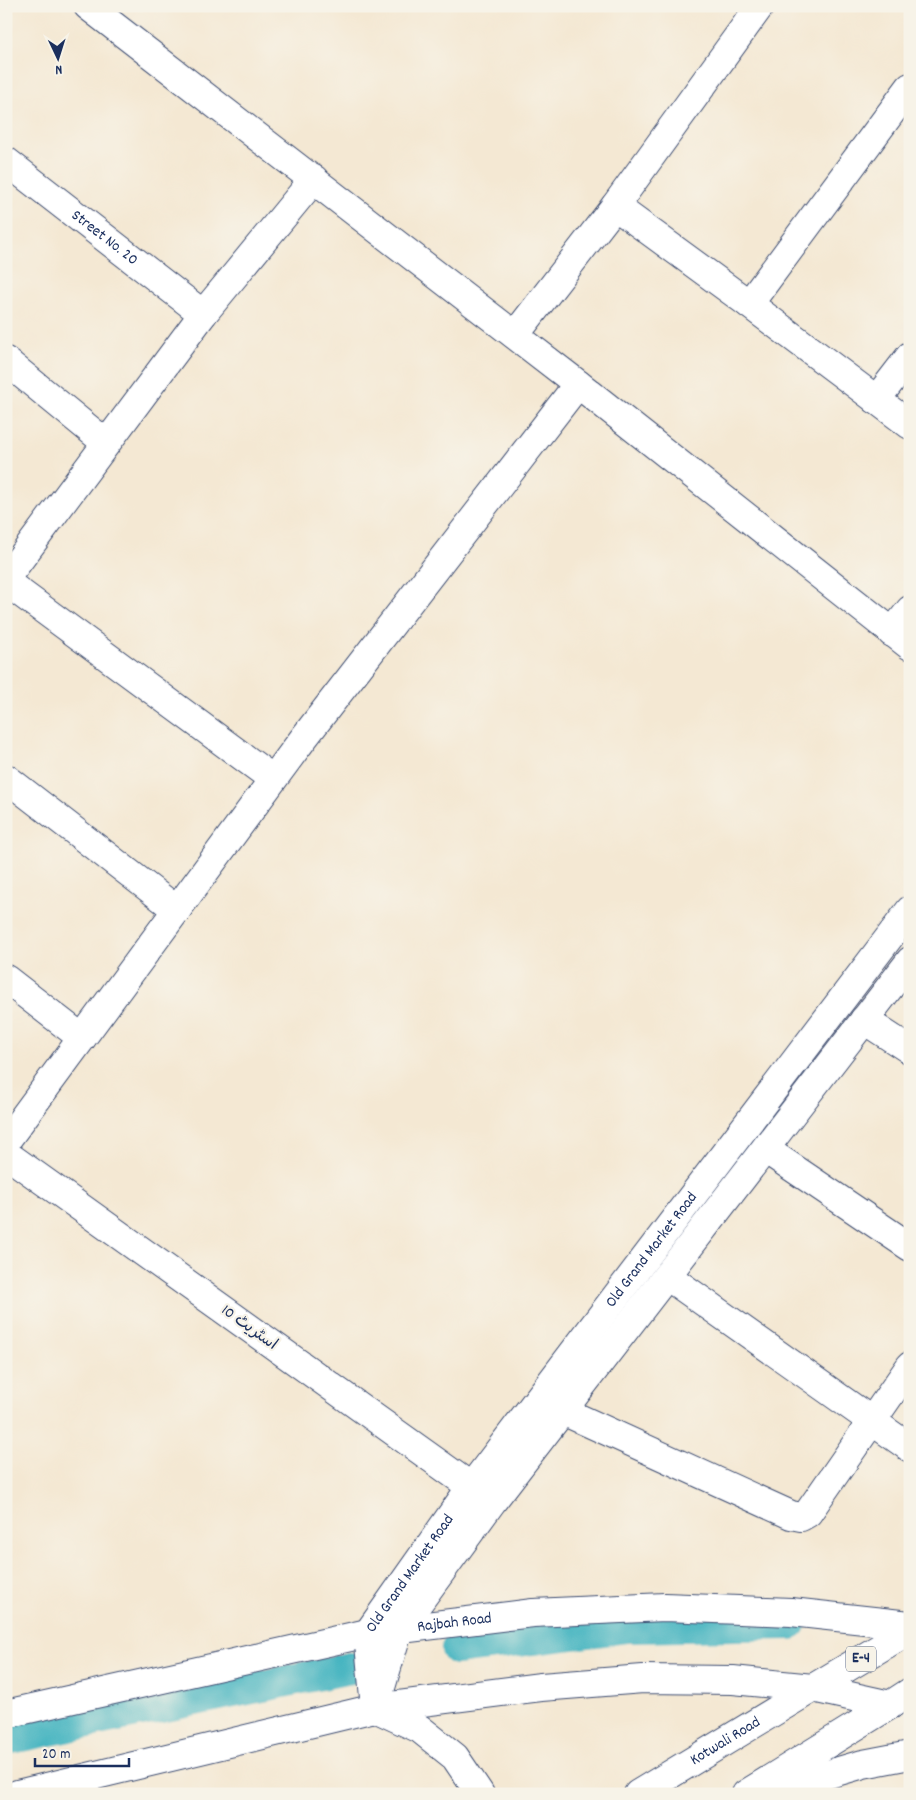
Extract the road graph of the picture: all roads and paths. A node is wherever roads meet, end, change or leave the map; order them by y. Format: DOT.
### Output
graph roads {
  1 [pos="760,6"];
  2 [pos="98,9"];
  3 [pos="910,87"];
  4 [pos="6,161"];
  5 [pos="314,179"];
  6 [pos="615,206"];
  7 [pos="749,304"];
  8 [pos="203,314"];
  9 [pos="515,336"];
  10 [pos="910,356"];
  11 [pos="6,361"];
  12 [pos="578,384"];
  13 [pos="876,400"];
  14 [pos="910,425"];
  15 [pos="106,444"];
  16 [pos="6,578"];
  17 [pos="6,582"];
  18 [pos="910,610"];
  19 [pos="901,640"];
  20 [pos="6,778"];
  21 [pos="274,779"];
  22 [pos="177,910"];
  23 [pos="910,910"];
  24 [pos="910,961"];
  25 [pos="6,979"];
  26 [pos="864,1020"];
  27 [pos="82,1038"];
  28 [pos="910,1050"];
  29 [pos="6,1141"];
  30 [pos="764,1149"];
  31 [pos="6,1154"];
  32 [pos="910,1248"];
  33 [pos="667,1276"];
  34 [pos="910,1366"];
  35 [pos="563,1410"];
  36 [pos="870,1420"];
  37 [pos="910,1448"];
  38 [pos="481,1495"];
  39 [pos="910,1625"];
  40 [pos="910,1630"];
  41 [pos="398,1631"];
  42 [pos="368,1633"];
  43 [pos="812,1688"];
  44 [pos="900,1698"];
  45 [pos="375,1708"];
  46 [pos="6,1714"];
  47 [pos="910,1755"];
  48 [pos="17,1794"];
  49 [pos="480,1794"];
  50 [pos="638,1794"];
  51 [pos="746,1794"];
  52 [pos="762,1794"];
  1 -- 6 [label="main road"];
  2 -- 5 [label="main road"];
  3 -- 7 [label="main road"];
  4 -- 8 [label="main road, Street No. 20"];
  5 -- 8 [label="main road"];
  5 -- 9 [label="main road"];
  6 -- 7 [label="main road"];
  6 -- 9 [label="main road"];
  7 -- 13 [label="main road"];
  8 -- 15 [label="main road"];
  9 -- 12 [label="main road"];
  10 -- 13 [label="main road"];
  11 -- 15 [label="main road"];
  12 -- 19 [label="main road"];
  12 -- 21 [label="main road"];
  13 -- 14 [label="main road"];
  15 -- 16 [label="main road"];
  17 -- 21 [label="main road"];
  18 -- 19 [label="main road"];
  20 -- 22 [label="main road"];
  21 -- 22 [label="main road"];
  22 -- 27 [label="main road"];
  23 -- 38 [label="main road, Old Grand Market Road"];
  24 -- 26 [label="main road, Old Grand Market Road"];
  25 -- 27 [label="main road"];
  26 -- 28 [label="main road"];
  26 -- 30 [label="main road, Old Grand Market Road"];
  27 -- 29 [label="main road"];
  30 -- 32 [label="main road"];
  30 -- 33 [label="main road, Old Grand Market Road"];
  31 -- 38 [label="main road, اسٹریٹ 10"];
  33 -- 35 [label="main road, Old Grand Market Road"];
  33 -- 36 [label="main road"];
  34 -- 36 [label="main road"];
  35 -- 36 [label="main road"];
  35 -- 38 [label="main road, Old Grand Market Road"];
  36 -- 37 [label="main road"];
  38 -- 41 [label="main road, Old Grand Market Road"];
  38 -- 42 [label="main road, Old Grand Market Road"];
  39 -- 41 [label="main road, Rajbah Road"];
  40 -- 43 [label="main road, E-4"];
  41 -- 42 [label="main road, Rajbah Road"];
  41 -- 45 [label="main road, Old Grand Market Road"];
  42 -- 45 [label="main road, Old Grand Market Road"];
  42 -- 46 [label="main road, Rajbah Road"];
  43 -- 44 [label="main road"];
  43 -- 45 [label="main road"];
  43 -- 50 [label="main road, Kotwali Road"];
  44 -- 51 [label="main road"];
  45 -- 48 [label="main road"];
  45 -- 49 [label="main road"];
  47 -- 52 [label="main road"];
}
